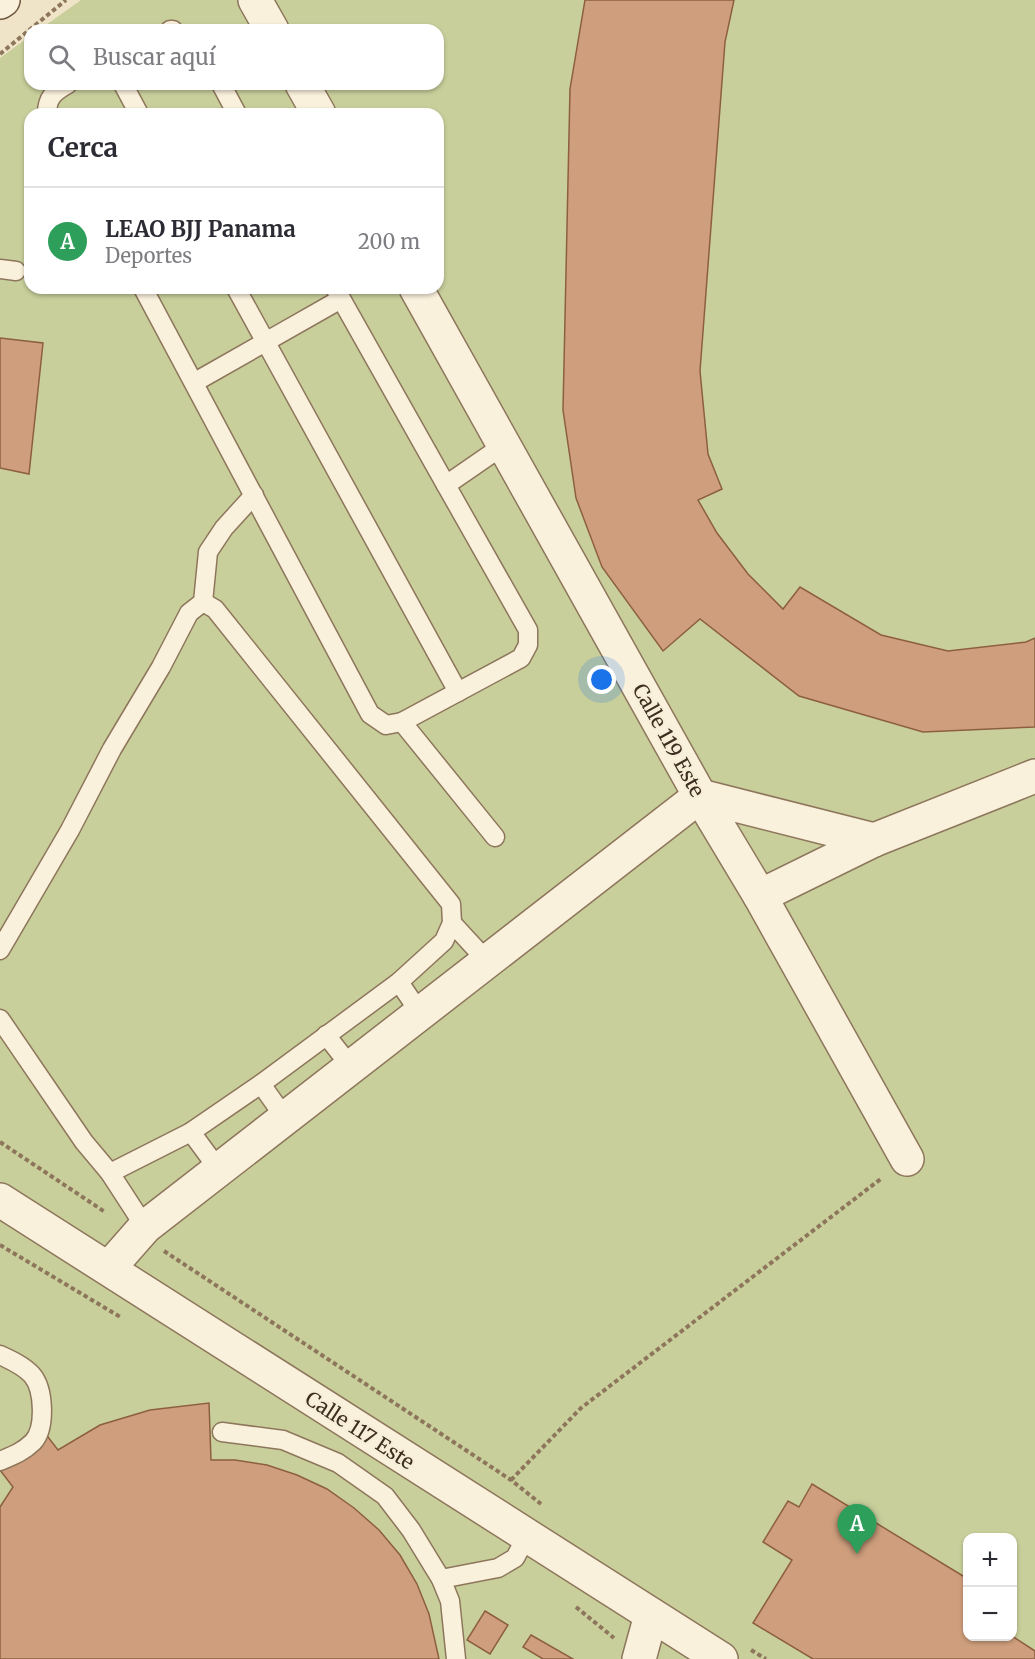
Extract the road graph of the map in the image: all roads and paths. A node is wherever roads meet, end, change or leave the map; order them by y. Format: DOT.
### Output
graph roads {
  1 [pos="66,0"];
  2 [pos="255,0"];
  3 [pos="37,24"];
  4 [pos="269,24"];
  5 [pos="24,34"];
  6 [pos="0,54"];
  7 [pos="57,90"];
  8 [pos="126,90"];
  9 [pos="224,90"];
  10 [pos="305,90"];
  11 [pos="47,108"];
  12 [pos="136,108"];
  13 [pos="234,108"];
  14 [pos="316,108"];
  15 [pos="146,294"];
  16 [pos="239,294"];
  17 [pos="337,294"];
  18 [pos="339,294"];
  19 [pos="419,294"];
  20 [pos="265,342"];
  21 [pos="195,382"];
  22 [pos="504,445"];
  23 [pos="446,485"];
  24 [pos="255,495"];
  25 [pos="203,602"];
  26 [pos="458,692"];
  27 [pos="402,722"];
  28 [pos="1035,776"];
  29 [pos="700,796"];
  30 [pos="495,837"];
  31 [pos="874,840"];
  32 [pos="760,896"];
  33 [pos="452,923"];
  34 [pos="0,950"];
  35 [pos="488,961"];
  36 [pos="399,982"];
  37 [pos="420,1013"];
  38 [pos="0,1019"];
  39 [pos="326,1035"];
  40 [pos="351,1067"];
  41 [pos="261,1084"];
  42 [pos="285,1118"];
  43 [pos="191,1132"];
  44 [pos="0,1142"];
  45 [pos="907,1159"];
  46 [pos="219,1170"];
  47 [pos="111,1173"];
  48 [pos="0,1200"];
  49 [pos="141,1231"];
  50 [pos="109,1268"];
  51 [pos="0,1355"];
  52 [pos="222,1432"];
  53 [pos="0,1461"];
  54 [pos="527,1536"];
  55 [pos="441,1579"];
  56 [pos="651,1615"];
  57 [pos="456,1659"];
  58 [pos="639,1659"];
  59 [pos="721,1659"];
  1 -- 3 [label="path"];
  2 -- 4 [label="street"];
  5 -- 6 [label="path"];
  7 -- 11 [label="lane"];
  8 -- 12 [label="lane"];
  9 -- 13 [label="lane"];
  10 -- 14 [label="street"];
  15 -- 21 [label="lane"];
  16 -- 20 [label="lane"];
  17 -- 20 [label="lane"];
  18 -- 23 [label="lane"];
  19 -- 22 [label="street, Calle 119 Este"];
  20 -- 21 [label="lane"];
  20 -- 26 [label="lane"];
  21 -- 24 [label="lane"];
  22 -- 23 [label="lane"];
  22 -- 29 [label="street, Calle 119 Este"];
  23 -- 26 [label="lane"];
  24 -- 25 [label="lane"];
  24 -- 27 [label="lane"];
  25 -- 33 [label="lane"];
  25 -- 34 [label="lane"];
  26 -- 27 [label="lane"];
  27 -- 30 [label="lane"];
  28 -- 31 [label="street"];
  29 -- 31 [label="street"];
  29 -- 32 [label="street, Calle 119 Este"];
  29 -- 35 [label="street"];
  31 -- 32 [label="street"];
  32 -- 45 [label="street, Calle 119 Este"];
  33 -- 35 [label="lane"];
  33 -- 36 [label="lane"];
  35 -- 37 [label="street"];
  36 -- 37 [label="lane"];
  36 -- 39 [label="lane"];
  37 -- 40 [label="street"];
  38 -- 47 [label="lane"];
  39 -- 40 [label="lane"];
  39 -- 41 [label="lane"];
  40 -- 42 [label="street"];
  41 -- 42 [label="lane"];
  41 -- 43 [label="lane"];
  42 -- 46 [label="street"];
  43 -- 46 [label="lane"];
  43 -- 47 [label="lane"];
  44 -- 49 [label="path"];
  45 -- 49 [label="path"];
  46 -- 49 [label="street"];
  47 -- 49 [label="lane"];
  48 -- 50 [label="street, Calle 117 Este"];
  49 -- 50 [label="street"];
  50 -- 54 [label="street, Calle 117 Este"];
  51 -- 53 [label="lane"];
  52 -- 55 [label="lane"];
  54 -- 55 [label="lane"];
  54 -- 56 [label="street, Calle 117 Este"];
  55 -- 57 [label="lane"];
  56 -- 58 [label="street"];
  56 -- 59 [label="street, Calle 117 Este"];
}
